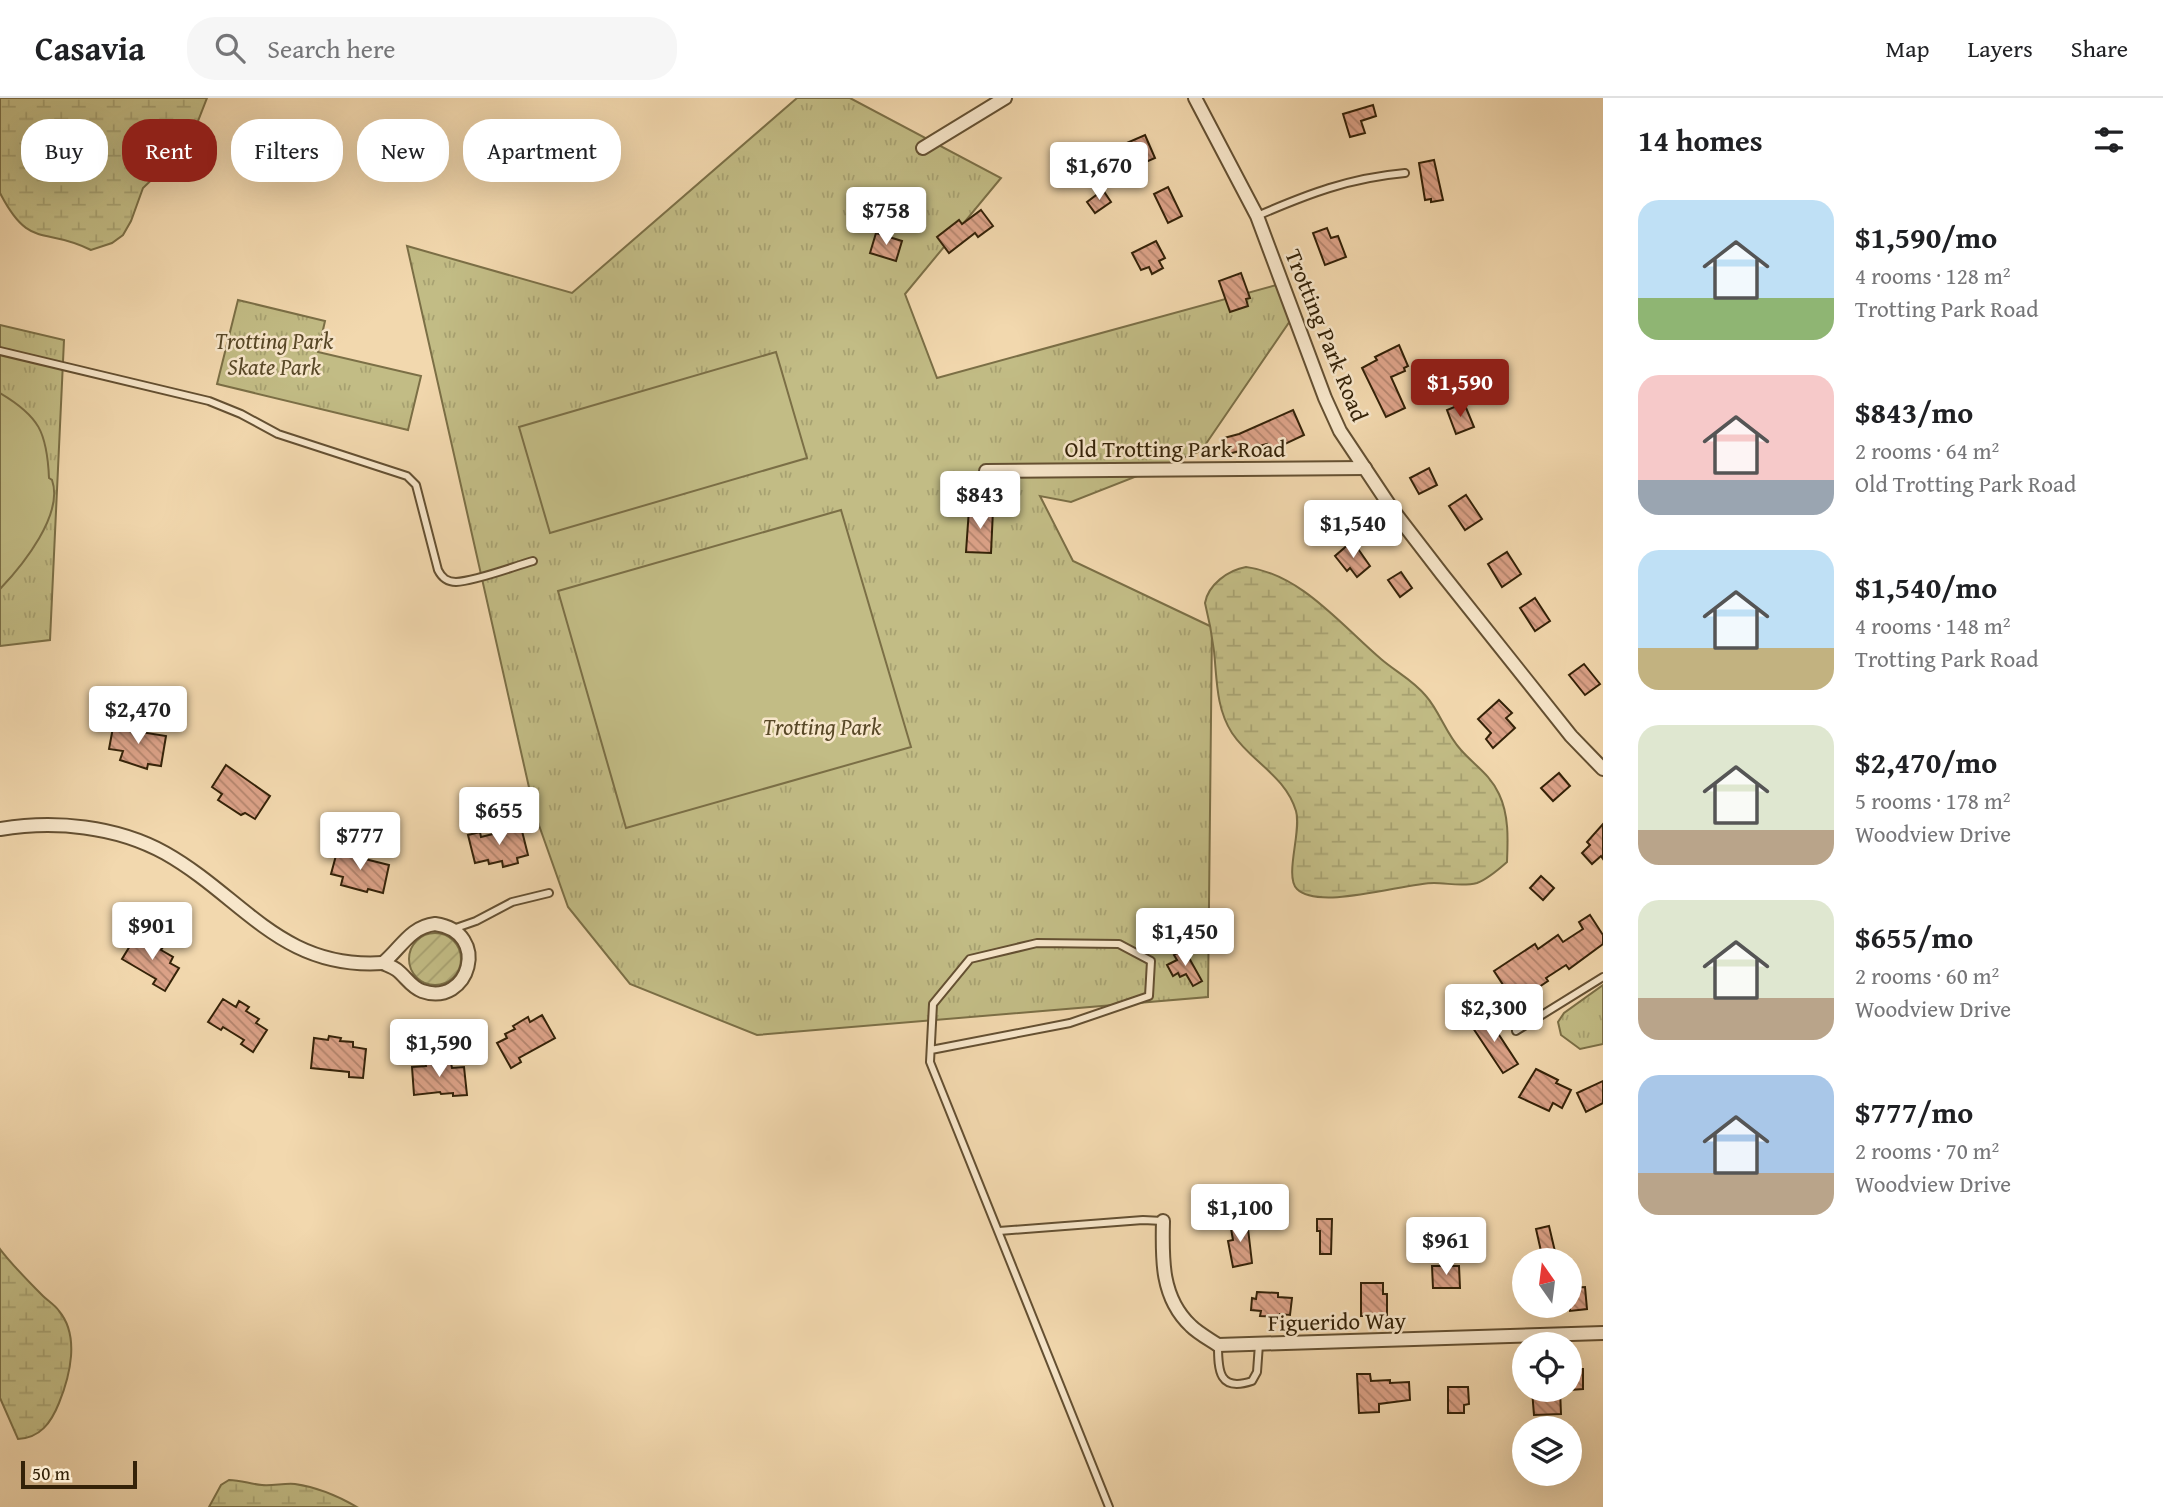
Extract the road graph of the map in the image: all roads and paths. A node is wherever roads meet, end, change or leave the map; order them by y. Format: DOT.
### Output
graph roads {
  1 [pos="1005,98"];
  2 [pos="1195,98"];
  3 [pos="923,148"];
  4 [pos="1405,173"];
  5 [pos="1257,216"];
  6 [pos="0,351"];
  7 [pos="1365,468"];
  8 [pos="986,471"];
  9 [pos="533,561"];
  10 [pos="1603,769"];
  11 [pos="0,829"];
  12 [pos="549,893"];
  13 [pos="453,929"];
  14 [pos="383,962"];
  15 [pos="1603,977"];
  16 [pos="1516,1031"];
  17 [pos="931,1050"];
  18 [pos="1164,1222"];
  19 [pos="999,1231"];
  20 [pos="1603,1332"];
  21 [pos="1259,1343"];
  22 [pos="1218,1345"];
  23 [pos="1109,1507"];
  1 -- 3 [label="street"];
  2 -- 5 [label="street, Trotting Park Road"];
  4 -- 5 [label="lane"];
  5 -- 7 [label="street, Trotting Park Road"];
  6 -- 9 [label="lane"];
  7 -- 8 [label="street, Old Trotting Park Road"];
  7 -- 10 [label="street, Trotting Park Road"];
  11 -- 14 [label="street"];
  12 -- 13 [label="lane"];
  13 -- 14 [label="street"];
  13 -- 14 [label="street"];
  15 -- 16 [label="lane"];
  17 -- 17 [label="lane"];
  17 -- 19 [label="lane"];
  18 -- 19 [label="lane"];
  18 -- 22 [label="street"];
  19 -- 23 [label="lane"];
  20 -- 21 [label="street, Figuerido Way"];
  21 -- 22 [label="street, Figuerido Way"];
  21 -- 22 [label="lane"];
}
